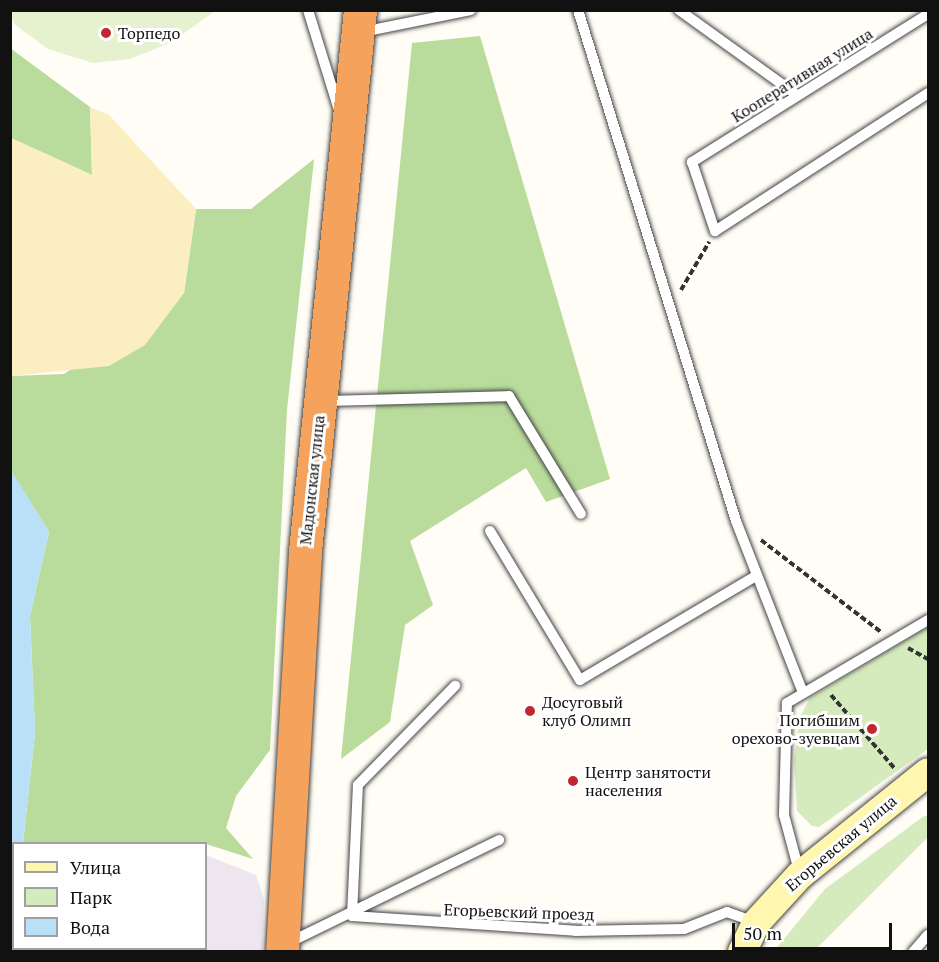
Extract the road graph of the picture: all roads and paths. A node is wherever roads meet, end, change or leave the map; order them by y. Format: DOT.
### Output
graph roads {
  1 [pos="308,10"];
  2 [pos="471,10"];
  3 [pos="578,10"];
  4 [pos="679,10"];
  5 [pos="928,14"];
  6 [pos="360,21"];
  7 [pos="928,93"];
  8 [pos="797,95"];
  9 [pos="347,135"];
  10 [pos="715,231"];
  11 [pos="668,313"];
  12 [pos="320,401"];
  13 [pos="581,514"];
  14 [pos="736,521"];
  15 [pos="490,531"];
  16 [pos="756,576"];
  17 [pos="928,620"];
  18 [pos="892,640"];
  19 [pos="928,659"];
  20 [pos="819,681"];
  21 [pos="455,686"];
  22 [pos="802,690"];
  23 [pos="919,780"];
  24 [pos="499,840"];
  25 [pos="800,875"];
  26 [pos="352,916"];
  27 [pos="756,922"];
  28 [pos="928,935"];
  29 [pos="282,948"];
  30 [pos="742,951"];
  31 [pos="914,951"];
  1 -- 9 [label="lane"];
  2 -- 6 [label="lane"];
  3 -- 11 [label="lane"];
  4 -- 8 [label="lane"];
  5 -- 8 [label="lane, Кооперативная улица"];
  6 -- 9 [label="highway, Мадонская улица"];
  7 -- 10 [label="lane"];
  8 -- 10 [label="lane, Кооперативная улица"];
  9 -- 12 [label="highway, Мадонская улица"];
  10 -- 11 [label="path"];
  11 -- 14 [label="lane"];
  12 -- 13 [label="lane"];
  12 -- 29 [label="highway, Мадонская улица"];
  14 -- 16 [label="lane"];
  14 -- 18 [label="path"];
  15 -- 16 [label="lane"];
  16 -- 22 [label="lane"];
  17 -- 18 [label="lane"];
  18 -- 19 [label="path"];
  18 -- 20 [label="lane"];
  20 -- 22 [label="lane"];
  20 -- 23 [label="path"];
  21 -- 26 [label="lane"];
  22 -- 25 [label="lane"];
  23 -- 25 [label="main road, Егорьевская улица"];
  24 -- 26 [label="lane"];
  25 -- 27 [label="main road, Егорьевская улица"];
  26 -- 27 [label="lane, Егорьевский проезд"];
  26 -- 29 [label="lane, Егорьевский проезд"];
  27 -- 30 [label="main road, Егорьевская улица"];
  28 -- 31 [label="lane"];
}
